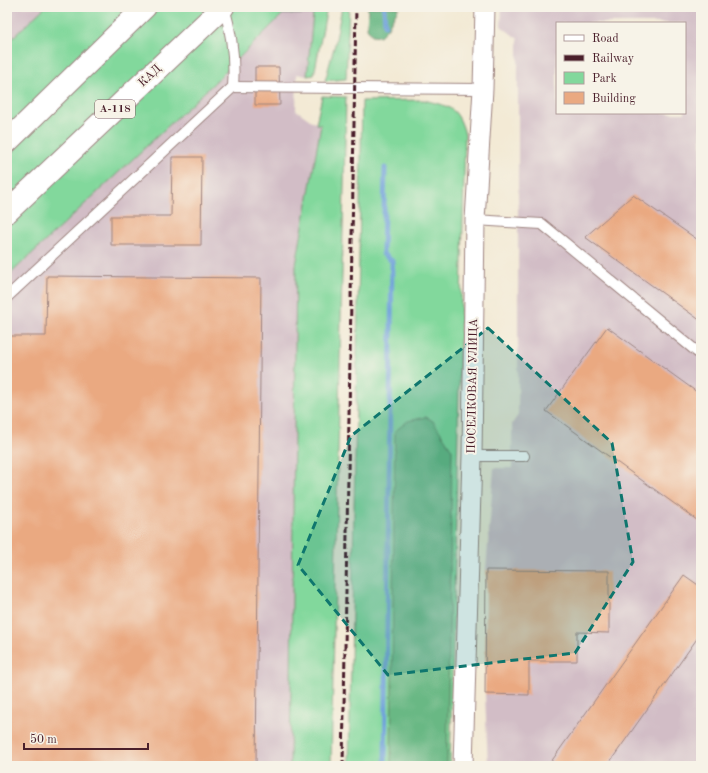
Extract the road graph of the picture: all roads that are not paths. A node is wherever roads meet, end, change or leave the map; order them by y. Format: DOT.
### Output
graph roads {
  1 [pos="145,7"];
  2 [pos="224,7"];
  3 [pos="485,7"];
  4 [pos="233,87"];
  5 [pos="483,89"];
  6 [pos="7,142"];
  7 [pos="7,212"];
  8 [pos="475,220"];
  9 [pos="7,297"];
  10 [pos="701,355"];
  11 [pos="472,456"];
  12 [pos="524,456"];
  13 [pos="463,766"];
  1 -- 6 [label="highway"];
  2 -- 4 [label="lane"];
  2 -- 7 [label="highway, КАД / А-118"];
  3 -- 5 [label="street, ПОСЕЛКОВАЯ УЛИЦА"];
  4 -- 5 [label="lane"];
  4 -- 9 [label="lane"];
  5 -- 8 [label="street, ПОСЕЛКОВАЯ УЛИЦА"];
  8 -- 10 [label="lane"];
  8 -- 11 [label="street, ПОСЕЛКОВАЯ УЛИЦА"];
  11 -- 12 [label="lane"];
  11 -- 13 [label="street, ПОСЕЛКОВАЯ УЛИЦА"];
}
